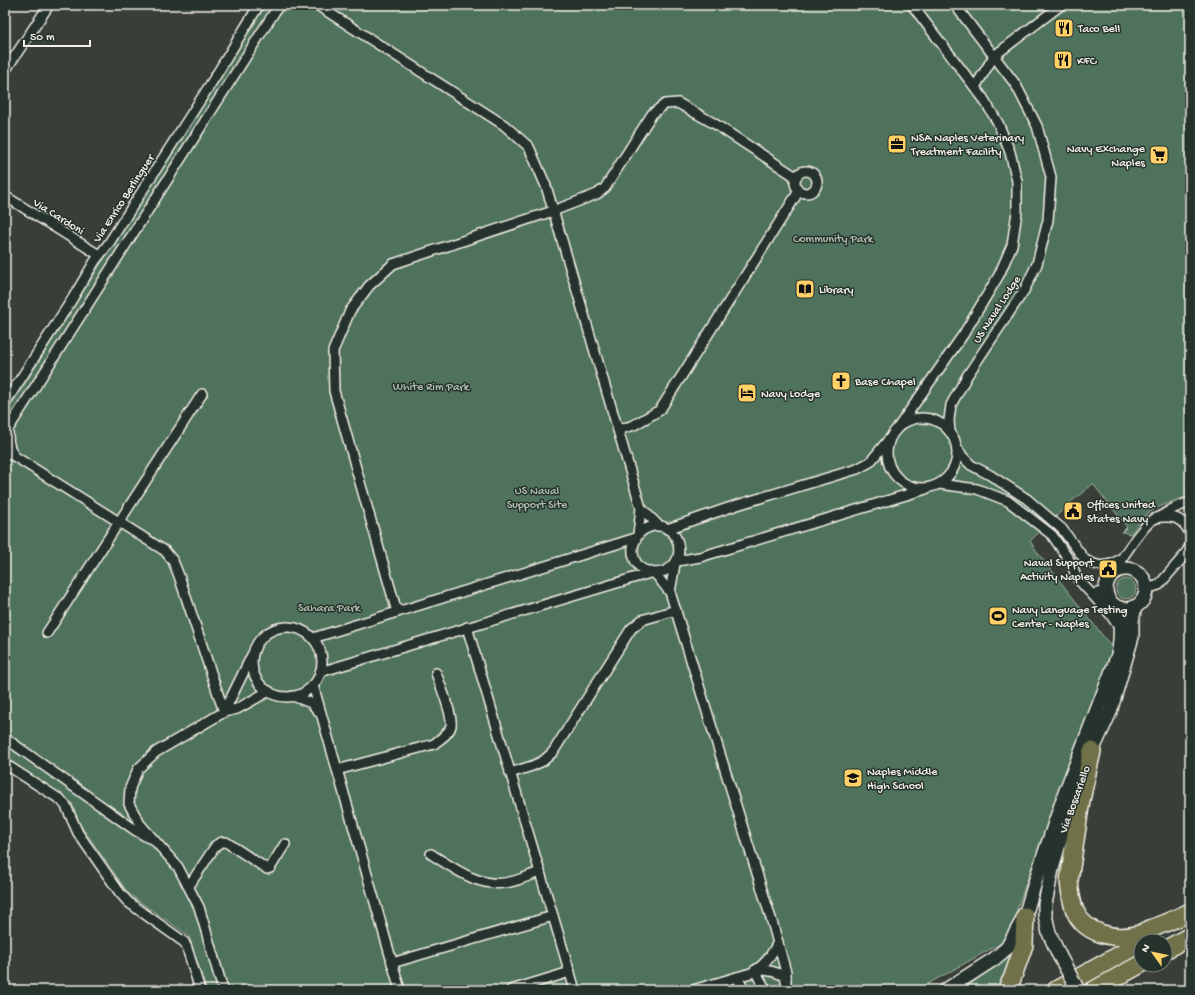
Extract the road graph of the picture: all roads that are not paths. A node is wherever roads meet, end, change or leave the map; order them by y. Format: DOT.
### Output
graph roads {
  1 [pos="49,5"];
  2 [pos="259,5"];
  3 [pos="279,5"];
  4 [pos="317,5"];
  5 [pos="912,5"];
  6 [pos="955,5"];
  7 [pos="1061,5"];
  8 [pos="994,56"];
  9 [pos="5,71"];
  10 [pos="975,87"];
  11 [pos="796,177"];
  12 [pos="799,191"];
  13 [pos="5,196"];
  14 [pos="553,211"];
  15 [pos="99,256"];
  16 [pos="202,394"];
  17 [pos="5,403"];
  18 [pos="899,426"];
  19 [pos="618,430"];
  20 [pos="6,431"];
  21 [pos="950,432"];
  22 [pos="889,439"];
  23 [pos="957,448"];
  24 [pos="9,454"];
  25 [pos="939,484"];
  26 [pos="926,489"];
  27 [pos="1190,502"];
  28 [pos="641,508"];
  29 [pos="1160,516"];
  30 [pos="119,522"];
  31 [pos="663,528"];
  32 [pos="1190,533"];
  33 [pos="637,536"];
  34 [pos="1190,546"];
  35 [pos="1121,559"];
  36 [pos="676,562"];
  37 [pos="652,573"];
  38 [pos="1112,574"];
  39 [pos="1146,590"];
  40 [pos="670,592"];
  41 [pos="1106,592"];
  42 [pos="1092,594"];
  43 [pos="1135,607"];
  44 [pos="1120,608"];
  45 [pos="676,610"];
  46 [pos="397,612"];
  47 [pos="467,627"];
  48 [pos="1122,632"];
  49 [pos="48,633"];
  50 [pos="313,638"];
  51 [pos="256,646"];
  52 [pos="320,672"];
  53 [pos="436,673"];
  54 [pos="313,685"];
  55 [pos="269,691"];
  56 [pos="293,696"];
  57 [pos="224,712"];
  58 [pos="322,715"];
  59 [pos="5,738"];
  60 [pos="1092,751"];
  61 [pos="5,764"];
  62 [pos="337,770"];
  63 [pos="510,773"];
  64 [pos="154,840"];
  65 [pos="285,844"];
  66 [pos="431,854"];
  67 [pos="540,872"];
  68 [pos="189,886"];
  69 [pos="1190,914"];
  70 [pos="553,916"];
  71 [pos="1025,916"];
  72 [pos="1158,933"];
  73 [pos="1190,936"];
  74 [pos="778,942"];
  75 [pos="1173,946"];
  76 [pos="1133,947"];
  77 [pos="392,963"];
  78 [pos="1133,968"];
  79 [pos="570,972"];
  80 [pos="754,972"];
  81 [pos="737,977"];
  82 [pos="786,977"];
  83 [pos="200,990"];
  84 [pos="223,990"];
  85 [pos="400,990"];
  86 [pos="511,990"];
  87 [pos="575,990"];
  88 [pos="693,990"];
  89 [pos="744,990"];
  90 [pos="766,990"];
  91 [pos="786,990"];
  92 [pos="946,990"];
  93 [pos="1006,990"];
  94 [pos="1056,990"];
  95 [pos="1078,990"];
  96 [pos="1094,990"];
  1 -- 9 [label="street"];
  2 -- 15 [label="street, Via Enrico Berlinguer"];
  3 -- 20 [label="street"];
  4 -- 14 [label="street"];
  5 -- 10 [label="street"];
  6 -- 8 [label="street, US Naval Lodge"];
  7 -- 8 [label="street"];
  8 -- 10 [label="street"];
  8 -- 21 [label="street, US Naval Lodge"];
  10 -- 18 [label="street"];
  11 -- 12 [label="street"];
  11 -- 12 [label="street"];
  11 -- 14 [label="street"];
  12 -- 19 [label="street"];
  13 -- 15 [label="street, Via Cardoni"];
  14 -- 19 [label="street"];
  14 -- 46 [label="street"];
  15 -- 17 [label="street, Via Enrico Berlinguer"];
  16 -- 30 [label="street"];
  18 -- 21 [label="street"];
  18 -- 22 [label="street"];
  19 -- 28 [label="street"];
  20 -- 24 [label="street"];
  21 -- 23 [label="street"];
  22 -- 26 [label="street"];
  22 -- 31 [label="street"];
  23 -- 25 [label="street"];
  23 -- 35 [label="street"];
  24 -- 30 [label="street"];
  25 -- 26 [label="street"];
  25 -- 42 [label="street"];
  26 -- 36 [label="street"];
  27 -- 29 [label="street"];
  28 -- 31 [label="street"];
  28 -- 33 [label="street"];
  29 -- 32 [label="street"];
  29 -- 35 [label="street"];
  30 -- 49 [label="street"];
  30 -- 57 [label="street"];
  31 -- 33 [label="street"];
  31 -- 36 [label="street"];
  33 -- 37 [label="street"];
  33 -- 46 [label="street"];
  34 -- 39 [label="street"];
  35 -- 38 [label="street"];
  36 -- 37 [label="street"];
  36 -- 40 [label="street"];
  37 -- 40 [label="street"];
  37 -- 47 [label="street"];
  38 -- 39 [label="street"];
  38 -- 41 [label="street"];
  39 -- 43 [label="street"];
  40 -- 45 [label="street"];
  41 -- 42 [label="street"];
  41 -- 44 [label="street"];
  42 -- 48 [label="street"];
  43 -- 44 [label="street"];
  43 -- 60 [label="street, Via Boscariello"];
  44 -- 48 [label="street, Via Boscariello"];
  45 -- 63 [label="street"];
  45 -- 74 [label="street"];
  46 -- 50 [label="street"];
  47 -- 52 [label="street"];
  47 -- 63 [label="street"];
  48 -- 71 [label="street, Via Boscariello"];
  50 -- 51 [label="street"];
  50 -- 52 [label="street"];
  51 -- 55 [label="street"];
  51 -- 57 [label="street"];
  52 -- 54 [label="street"];
  53 -- 62 [label="street"];
  54 -- 56 [label="street"];
  54 -- 58 [label="street"];
  55 -- 56 [label="street"];
  55 -- 57 [label="street"];
  56 -- 58 [label="street"];
  57 -- 64 [label="street"];
  58 -- 62 [label="street"];
  59 -- 64 [label="street"];
  60 -- 69 [label="highway"];
  60 -- 95 [label="street, Via Boscariello, bridge"];
  61 -- 83 [label="street"];
  62 -- 77 [label="street"];
  63 -- 67 [label="street"];
  64 -- 68 [label="street"];
  65 -- 68 [label="street"];
  66 -- 67 [label="street"];
  67 -- 70 [label="street"];
  68 -- 84 [label="street"];
  69 -- 72 [label="highway"];
  70 -- 77 [label="street"];
  70 -- 79 [label="street"];
  71 -- 92 [label="street, Via Boscariello"];
  71 -- 93 [label="highway"];
  73 -- 75 [label="highway"];
  74 -- 80 [label="street"];
  74 -- 82 [label="street"];
  76 -- 94 [label="highway"];
  77 -- 85 [label="street"];
  78 -- 96 [label="highway"];
  79 -- 86 [label="street"];
  79 -- 87 [label="street"];
  80 -- 81 [label="street"];
  80 -- 82 [label="street"];
  80 -- 90 [label="street"];
  81 -- 88 [label="street"];
  81 -- 89 [label="street"];
  82 -- 91 [label="street"];
}
